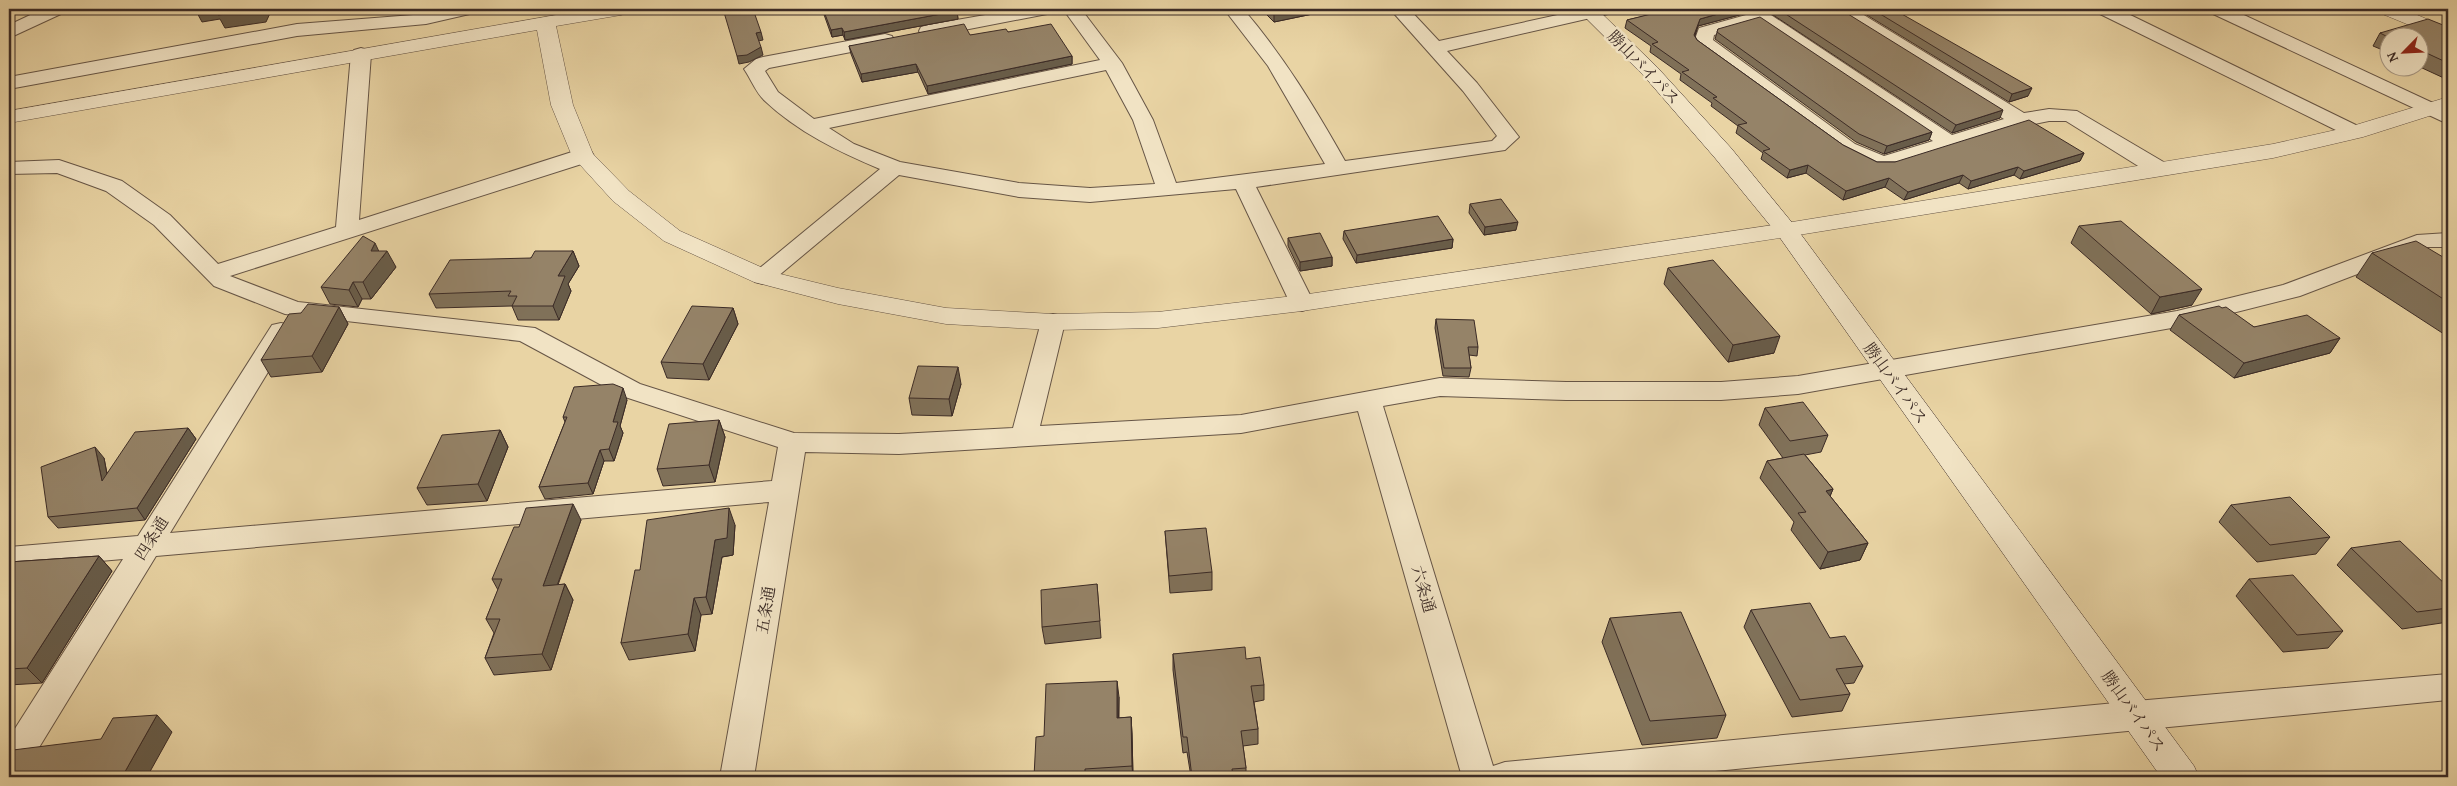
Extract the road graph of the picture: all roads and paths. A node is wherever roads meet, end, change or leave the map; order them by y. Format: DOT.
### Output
graph roads {
  1 [pos="57,9"];
  2 [pos="468,9"];
  3 [pos="622,9"];
  4 [pos="1047,9"];
  5 [pos="1072,9"];
  6 [pos="1233,9"];
  7 [pos="1399,9"];
  8 [pos="1842,9"];
  9 [pos="2104,9"];
  10 [pos="2217,9"];
  11 [pos="2387,9"];
  12 [pos="1595,10"];
  13 [pos="1755,12"];
  14 [pos="545,22"];
  15 [pos="9,32"];
  16 [pos="2448,35"];
  17 [pos="1434,48"];
  18 [pos="361,54"];
  19 [pos="1112,63"];
  20 [pos="9,83"];
  21 [pos="2442,110"];
  22 [pos="9,117"];
  23 [pos="2021,120"];
  24 [pos="810,126"];
  25 [pos="2355,132"];
  26 [pos="1951,144"];
  27 [pos="583,156"];
  28 [pos="9,168"];
  29 [pos="895,168"];
  30 [pos="1338,168"];
  31 [pos="2159,169"];
  32 [pos="1243,182"];
  33 [pos="1168,190"];
  34 [pos="1786,230"];
  35 [pos="347,232"];
  36 [pos="2448,240"];
  37 [pos="214,274"];
  38 [pos="763,277"];
  39 [pos="1302,303"];
  40 [pos="294,309"];
  41 [pos="1053,322"];
  42 [pos="1885,368"];
  43 [pos="1368,401"];
  44 [pos="1024,437"];
  45 [pos="793,442"];
  46 [pos="785,490"];
  47 [pos="146,546"];
  48 [pos="9,558"];
  49 [pos="2448,687"];
  50 [pos="2136,715"];
  51 [pos="9,767"];
  52 [pos="737,777"];
  53 [pos="1479,777"];
  54 [pos="1505,777"];
  55 [pos="2181,777"];
  1 -- 15 [label="street"];
  2 -- 20 [label="street"];
  3 -- 14 [label="street"];
  4 -- 24 [label="street"];
  5 -- 19 [label="street"];
  6 -- 30 [label="street"];
  7 -- 17 [label="street"];
  8 -- 23 [label="street"];
  9 -- 25 [label="street"];
  10 -- 21 [label="street"];
  11 -- 16 [label="street"];
  12 -- 17 [label="street"];
  12 -- 34 [label="street, 勝山バイパス"];
  13 -- 26 [label="street"];
  13 -- 26 [label="street"];
  14 -- 18 [label="street"];
  14 -- 27 [label="street"];
  17 -- 30 [label="street"];
  18 -- 22 [label="street"];
  18 -- 35 [label="street"];
  19 -- 24 [label="street"];
  19 -- 33 [label="street"];
  21 -- 25 [label="street"];
  23 -- 26 [label="street"];
  23 -- 31 [label="street"];
  24 -- 29 [label="street"];
  25 -- 31 [label="street"];
  27 -- 35 [label="street"];
  27 -- 38 [label="street"];
  28 -- 37 [label="street"];
  29 -- 33 [label="street"];
  29 -- 38 [label="street"];
  30 -- 32 [label="street"];
  31 -- 34 [label="street"];
  32 -- 33 [label="street"];
  32 -- 39 [label="street"];
  34 -- 39 [label="street"];
  34 -- 42 [label="street, 勝山バイパス"];
  35 -- 37 [label="street"];
  36 -- 42 [label="street"];
  37 -- 40 [label="street"];
  38 -- 41 [label="street"];
  39 -- 41 [label="street"];
  40 -- 45 [label="street"];
  40 -- 47 [label="street, 四条通"];
  41 -- 44 [label="street"];
  42 -- 43 [label="street"];
  42 -- 50 [label="street, 勝山バイパス"];
  43 -- 44 [label="street"];
  43 -- 53 [label="street, 六条通"];
  44 -- 45 [label="street"];
  45 -- 46 [label="street, 五条通"];
  46 -- 47 [label="street"];
  46 -- 52 [label="street, 五条通"];
  47 -- 48 [label="street"];
  47 -- 51 [label="street, 四条通"];
  49 -- 50 [label="street"];
  50 -- 54 [label="street"];
  50 -- 55 [label="street, 勝山バイパス"];
}
